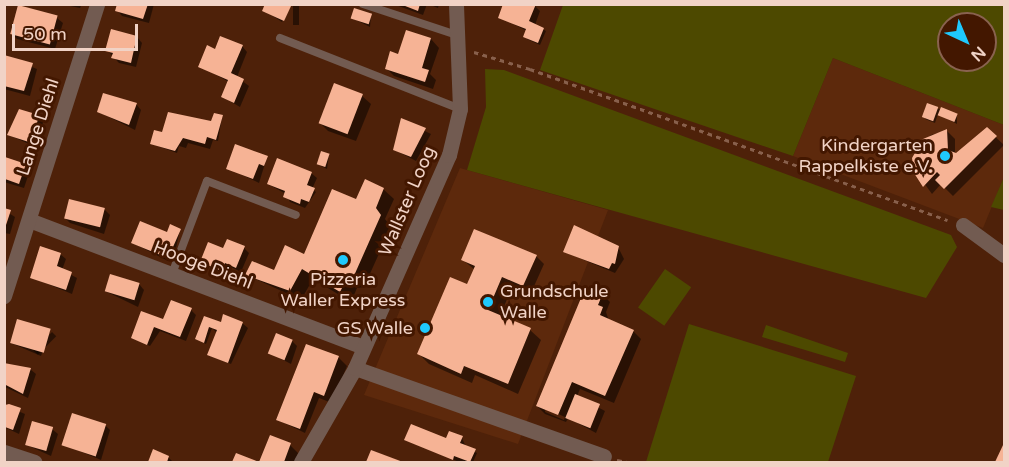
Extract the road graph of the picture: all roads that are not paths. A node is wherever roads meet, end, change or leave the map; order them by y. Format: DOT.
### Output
graph roads {
  1 [pos="97,4"];
  2 [pos="363,4"];
  3 [pos="456,4"];
  4 [pos="280,38"];
  5 [pos="460,42"];
  6 [pos="460,109"];
  7 [pos="296,215"];
  8 [pos="29,220"];
  9 [pos="963,225"];
  10 [pos="1005,255"];
  11 [pos="172,274"];
  12 [pos="4,296"];
  13 [pos="363,347"];
  14 [pos="355,368"];
  15 [pos="4,452"];
  16 [pos="603,459"];
  17 [pos="34,462"];
  18 [pos="301,462"];
  1 -- 8 [label="street, Lange Diehl"];
  2 -- 5 [label="lane"];
  3 -- 5 [label="street, Wallster Loog"];
  4 -- 6 [label="lane"];
  5 -- 6 [label="street, Wallster Loog"];
  6 -- 13 [label="street, Wallster Loog"];
  7 -- 11 [label="lane"];
  8 -- 11 [label="street, Hooge Diehl"];
  8 -- 12 [label="street, Lange Diehl"];
  9 -- 10 [label="street"];
  11 -- 13 [label="street, Hooge Diehl"];
  13 -- 14 [label="street, Wallster Loog"];
  14 -- 16 [label="street"];
  14 -- 18 [label="street, Wallster Loog"];
  15 -- 17 [label="street"];
}
